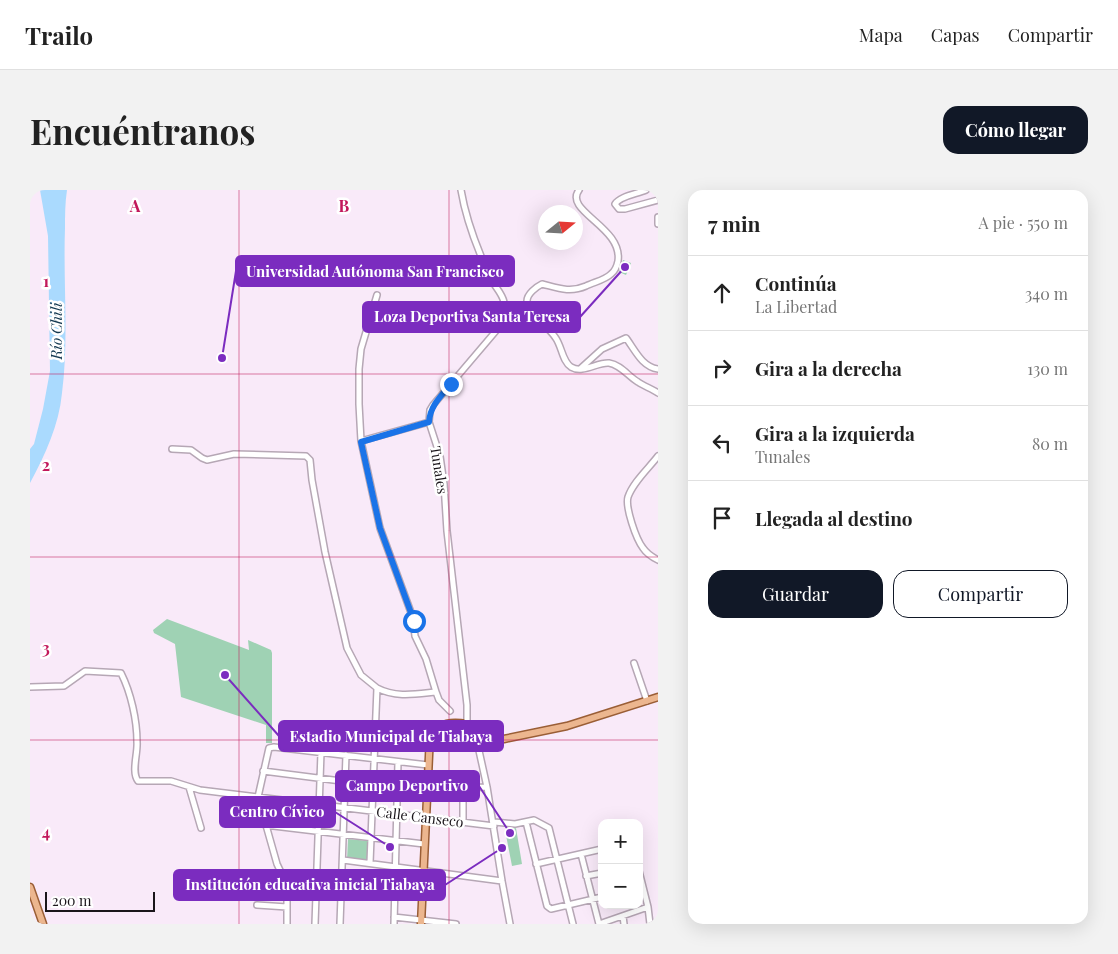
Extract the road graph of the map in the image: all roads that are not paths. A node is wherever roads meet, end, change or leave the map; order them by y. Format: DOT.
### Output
graph roads {
  1 [pos="461,190"];
  2 [pos="579,190"];
  3 [pos="646,190"];
  4 [pos="658,200"];
  5 [pos="658,217"];
  6 [pos="658,224"];
  7 [pos="377,295"];
  8 [pos="580,369"];
  9 [pos="658,369"];
  10 [pos="658,393"];
  11 [pos="429,422"];
  12 [pos="361,442"];
  13 [pos="172,449"];
  14 [pos="658,456"];
  15 [pos="658,560"];
  16 [pos="634,663"];
  17 [pos="30,687"];
  18 [pos="377,688"];
  19 [pos="436,692"];
  20 [pos="658,697"];
  21 [pos="647,701"];
  22 [pos="450,712"];
  23 [pos="467,724"];
  24 [pos="468,732"];
  25 [pos="476,737"];
  26 [pos="429,742"];
  27 [pos="320,752"];
  28 [pos="346,755"];
  29 [pos="374,759"];
  30 [pos="398,762"];
  31 [pos="428,765"];
  32 [pos="263,772"];
  33 [pos="320,778"];
  34 [pos="345,782"];
  35 [pos="374,785"];
  36 [pos="487,786"];
  37 [pos="189,787"];
  38 [pos="398,788"];
  39 [pos="427,792"];
  40 [pos="258,797"];
  41 [pos="319,804"];
  42 [pos="344,808"];
  43 [pos="372,811"];
  44 [pos="397,814"];
  45 [pos="426,818"];
  46 [pos="463,822"];
  47 [pos="526,822"];
  48 [pos="264,824"];
  49 [pos="494,824"];
  50 [pos="201,828"];
  51 [pos="318,831"];
  52 [pos="344,834"];
  53 [pos="371,838"];
  54 [pos="396,841"];
  55 [pos="424,844"];
  56 [pos="598,850"];
  57 [pos="581,854"];
  58 [pos="343,860"];
  59 [pos="557,860"];
  60 [pos="370,863"];
  61 [pos="536,864"];
  62 [pos="395,867"];
  63 [pos="423,870"];
  64 [pos="598,874"];
  65 [pos="586,876"];
  66 [pos="284,879"];
  67 [pos="502,881"];
  68 [pos="315,882"];
  69 [pos="342,885"];
  70 [pos="30,887"];
  71 [pos="643,893"];
  72 [pos="598,898"];
  73 [pos="592,899"];
  74 [pos="258,905"];
  75 [pos="568,905"];
  76 [pos="287,907"];
  77 [pos="648,907"];
  78 [pos="622,916"];
  79 [pos="394,917"];
  80 [pos="421,922"];
  81 [pos="43,924"];
  82 [pos="287,924"];
  83 [pos="315,924"];
  84 [pos="340,924"];
  85 [pos="394,924"];
  86 [pos="456,924"];
  87 [pos="510,924"];
  88 [pos="573,924"];
  89 [pos="599,924"];
  90 [pos="624,924"];
  91 [pos="650,924"];
  1 -- 11 [label="street"];
  2 -- 8 [label="street"];
  3 -- 4 [label="street"];
  5 -- 6 [label="street"];
  7 -- 12 [label="street"];
  8 -- 9 [label="street"];
  8 -- 10 [label="street"];
  11 -- 12 [label="street"];
  11 -- 23 [label="street, Tunales"];
  12 -- 19 [label="street"];
  13 -- 18 [label="street"];
  14 -- 15 [label="street"];
  16 -- 21 [label="street"];
  17 -- 37 [label="street, Calle Canseco"];
  18 -- 19 [label="street"];
  18 -- 29 [label="street"];
  19 -- 22 [label="street"];
  20 -- 21 [label="main road"];
  21 -- 25 [label="main road"];
  23 -- 24 [label="main road"];
  23 -- 26 [label="main road"];
  24 -- 25 [label="main road"];
  24 -- 26 [label="main road"];
  25 -- 36 [label="street"];
  26 -- 31 [label="main road"];
  27 -- 28 [label="street"];
  27 -- 32 [label="street"];
  27 -- 33 [label="street"];
  28 -- 29 [label="street"];
  28 -- 34 [label="street"];
  29 -- 30 [label="street"];
  29 -- 35 [label="street"];
  30 -- 31 [label="street"];
  30 -- 38 [label="street"];
  31 -- 39 [label="main road"];
  32 -- 33 [label="street"];
  32 -- 40 [label="street"];
  33 -- 34 [label="street"];
  33 -- 41 [label="street"];
  34 -- 35 [label="street"];
  34 -- 42 [label="street"];
  35 -- 38 [label="street"];
  35 -- 43 [label="street"];
  36 -- 46 [label="street"];
  36 -- 49 [label="street"];
  37 -- 40 [label="street, Calle Canseco"];
  37 -- 50 [label="street"];
  38 -- 39 [label="street"];
  38 -- 44 [label="street"];
  39 -- 45 [label="main road"];
  40 -- 41 [label="street, Calle Canseco"];
  40 -- 48 [label="street"];
  41 -- 42 [label="street, Calle Canseco"];
  41 -- 51 [label="street"];
  42 -- 43 [label="street, Calle Canseco"];
  42 -- 52 [label="street"];
  43 -- 44 [label="street, Calle Canseco"];
  43 -- 53 [label="street"];
  44 -- 45 [label="street, Calle Canseco"];
  44 -- 54 [label="street"];
  45 -- 46 [label="street, Calle Canseco"];
  45 -- 55 [label="main road"];
  46 -- 49 [label="street, Calle Canseco"];
  47 -- 49 [label="street, Calle Canseco"];
  47 -- 59 [label="street, Calle Canseco"];
  47 -- 61 [label="street"];
  48 -- 51 [label="street"];
  48 -- 66 [label="street"];
  49 -- 67 [label="street"];
  51 -- 52 [label="street"];
  51 -- 68 [label="street"];
  52 -- 53 [label="street"];
  52 -- 58 [label="street"];
  53 -- 54 [label="street"];
  53 -- 60 [label="street"];
  54 -- 55 [label="street"];
  54 -- 62 [label="street"];
  55 -- 63 [label="main road"];
  56 -- 57 [label="street"];
  57 -- 59 [label="street"];
  57 -- 65 [label="street"];
  58 -- 60 [label="street"];
  58 -- 69 [label="street"];
  59 -- 61 [label="street"];
  59 -- 75 [label="street"];
  60 -- 62 [label="street"];
  61 -- 75 [label="street"];
  62 -- 63 [label="street"];
  62 -- 79 [label="street"];
  63 -- 67 [label="street"];
  63 -- 80 [label="main road"];
  64 -- 65 [label="street"];
  65 -- 73 [label="street"];
  66 -- 68 [label="street"];
  66 -- 76 [label="street"];
  67 -- 87 [label="street"];
  68 -- 69 [label="street"];
  68 -- 83 [label="street"];
  69 -- 84 [label="street"];
  70 -- 81 [label="main road"];
  71 -- 77 [label="street"];
  72 -- 73 [label="street"];
  73 -- 75 [label="street"];
  73 -- 89 [label="street"];
  74 -- 76 [label="street"];
  75 -- 88 [label="street"];
  76 -- 82 [label="street"];
  77 -- 78 [label="street"];
  77 -- 91 [label="street"];
  78 -- 89 [label="street"];
  78 -- 90 [label="street"];
  79 -- 80 [label="street"];
  79 -- 85 [label="street"];
  80 -- 86 [label="street"];
}
